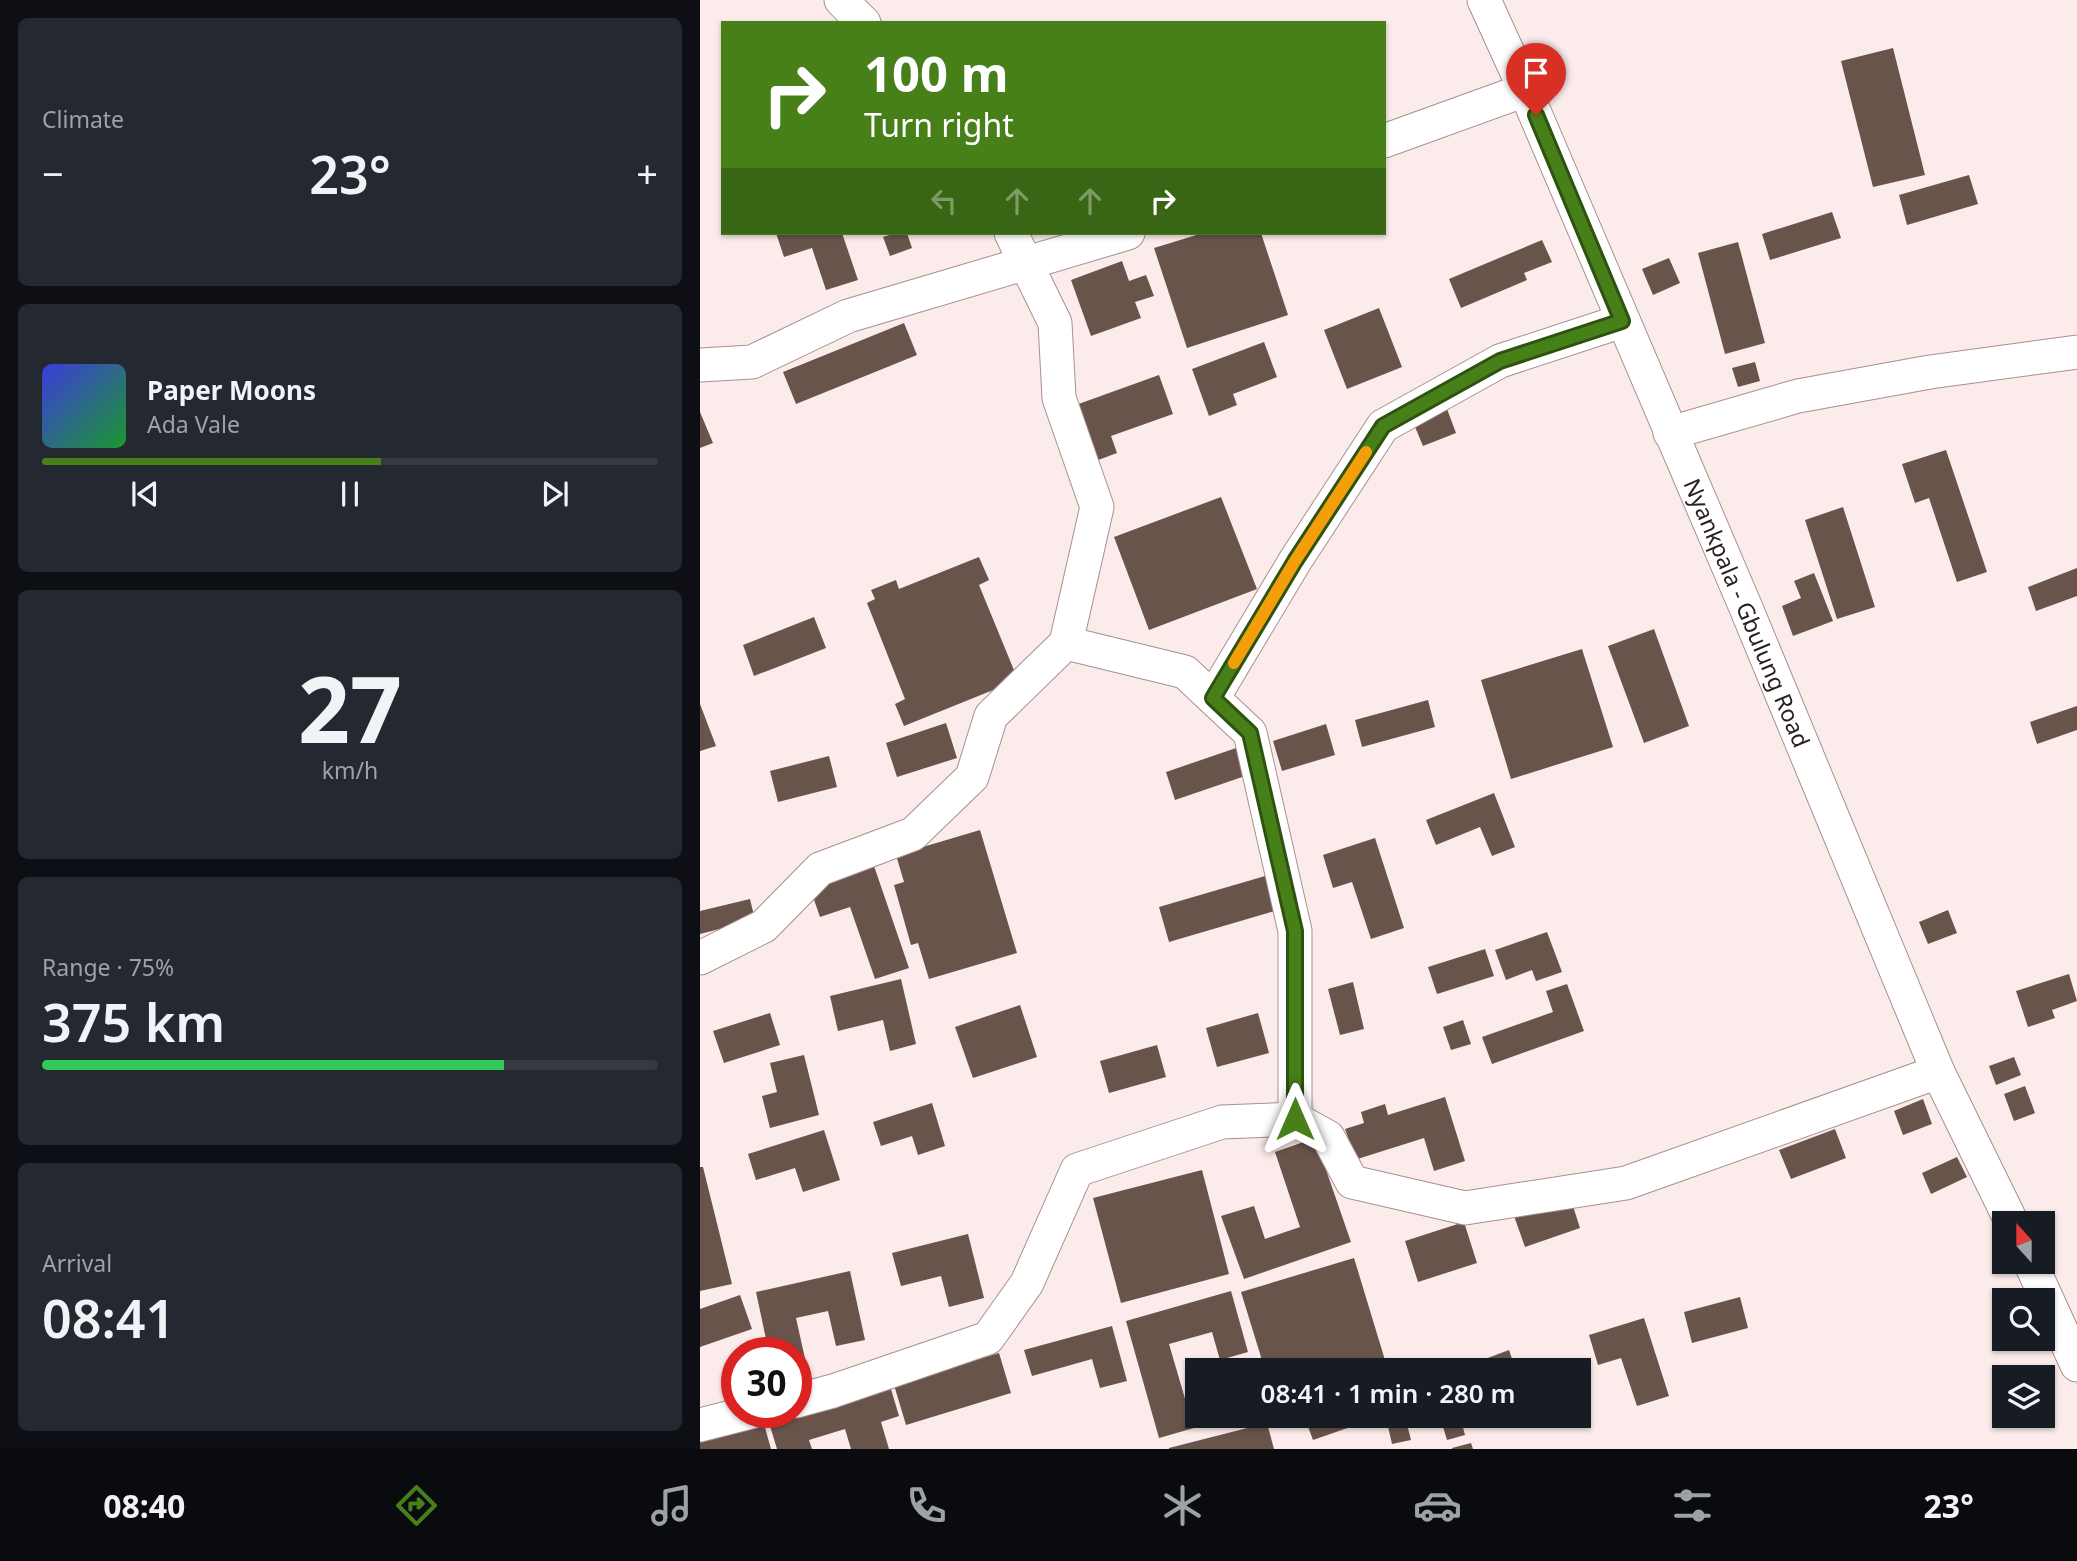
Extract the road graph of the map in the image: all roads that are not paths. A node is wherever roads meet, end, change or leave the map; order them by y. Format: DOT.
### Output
graph roads {
  1 [pos="841,0"];
  2 [pos="1484,0"];
  3 [pos="862,21"];
  4 [pos="1525,90"];
  5 [pos="1386,140"];
  6 [pos="1012,235"];
  7 [pos="1121,235"];
  8 [pos="1026,263"];
  9 [pos="1622,321"];
  10 [pos="2077,352"];
  11 [pos="700,365"];
  12 [pos="1670,433"];
  13 [pos="1066,643"];
  14 [pos="1213,698"];
  15 [pos="700,958"];
  16 [pos="1938,1072"];
  17 [pos="1295,1119"];
  18 [pos="2006,1211"];
  19 [pos="2036,1274"];
  20 [pos="2077,1366"];
  21 [pos="812,1397"];
  22 [pos="721,1420"];
  23 [pos="700,1425"];
  1 -- 3 [label="street"];
  2 -- 4 [label="street, Nyankpala - Gbulung Road"];
  4 -- 5 [label="street"];
  4 -- 9 [label="street, Nyankpala - Gbulung Road"];
  6 -- 8 [label="street"];
  7 -- 8 [label="street"];
  8 -- 11 [label="street"];
  8 -- 13 [label="street"];
  9 -- 12 [label="street, Nyankpala - Gbulung Road"];
  9 -- 14 [label="street"];
  10 -- 12 [label="street"];
  12 -- 16 [label="street, Nyankpala - Gbulung Road"];
  13 -- 14 [label="street"];
  13 -- 15 [label="street"];
  14 -- 17 [label="street"];
  16 -- 17 [label="street"];
  16 -- 18 [label="street, Nyankpala - Gbulung Road"];
  17 -- 21 [label="street"];
  19 -- 20 [label="street"];
  22 -- 23 [label="street"];
}
